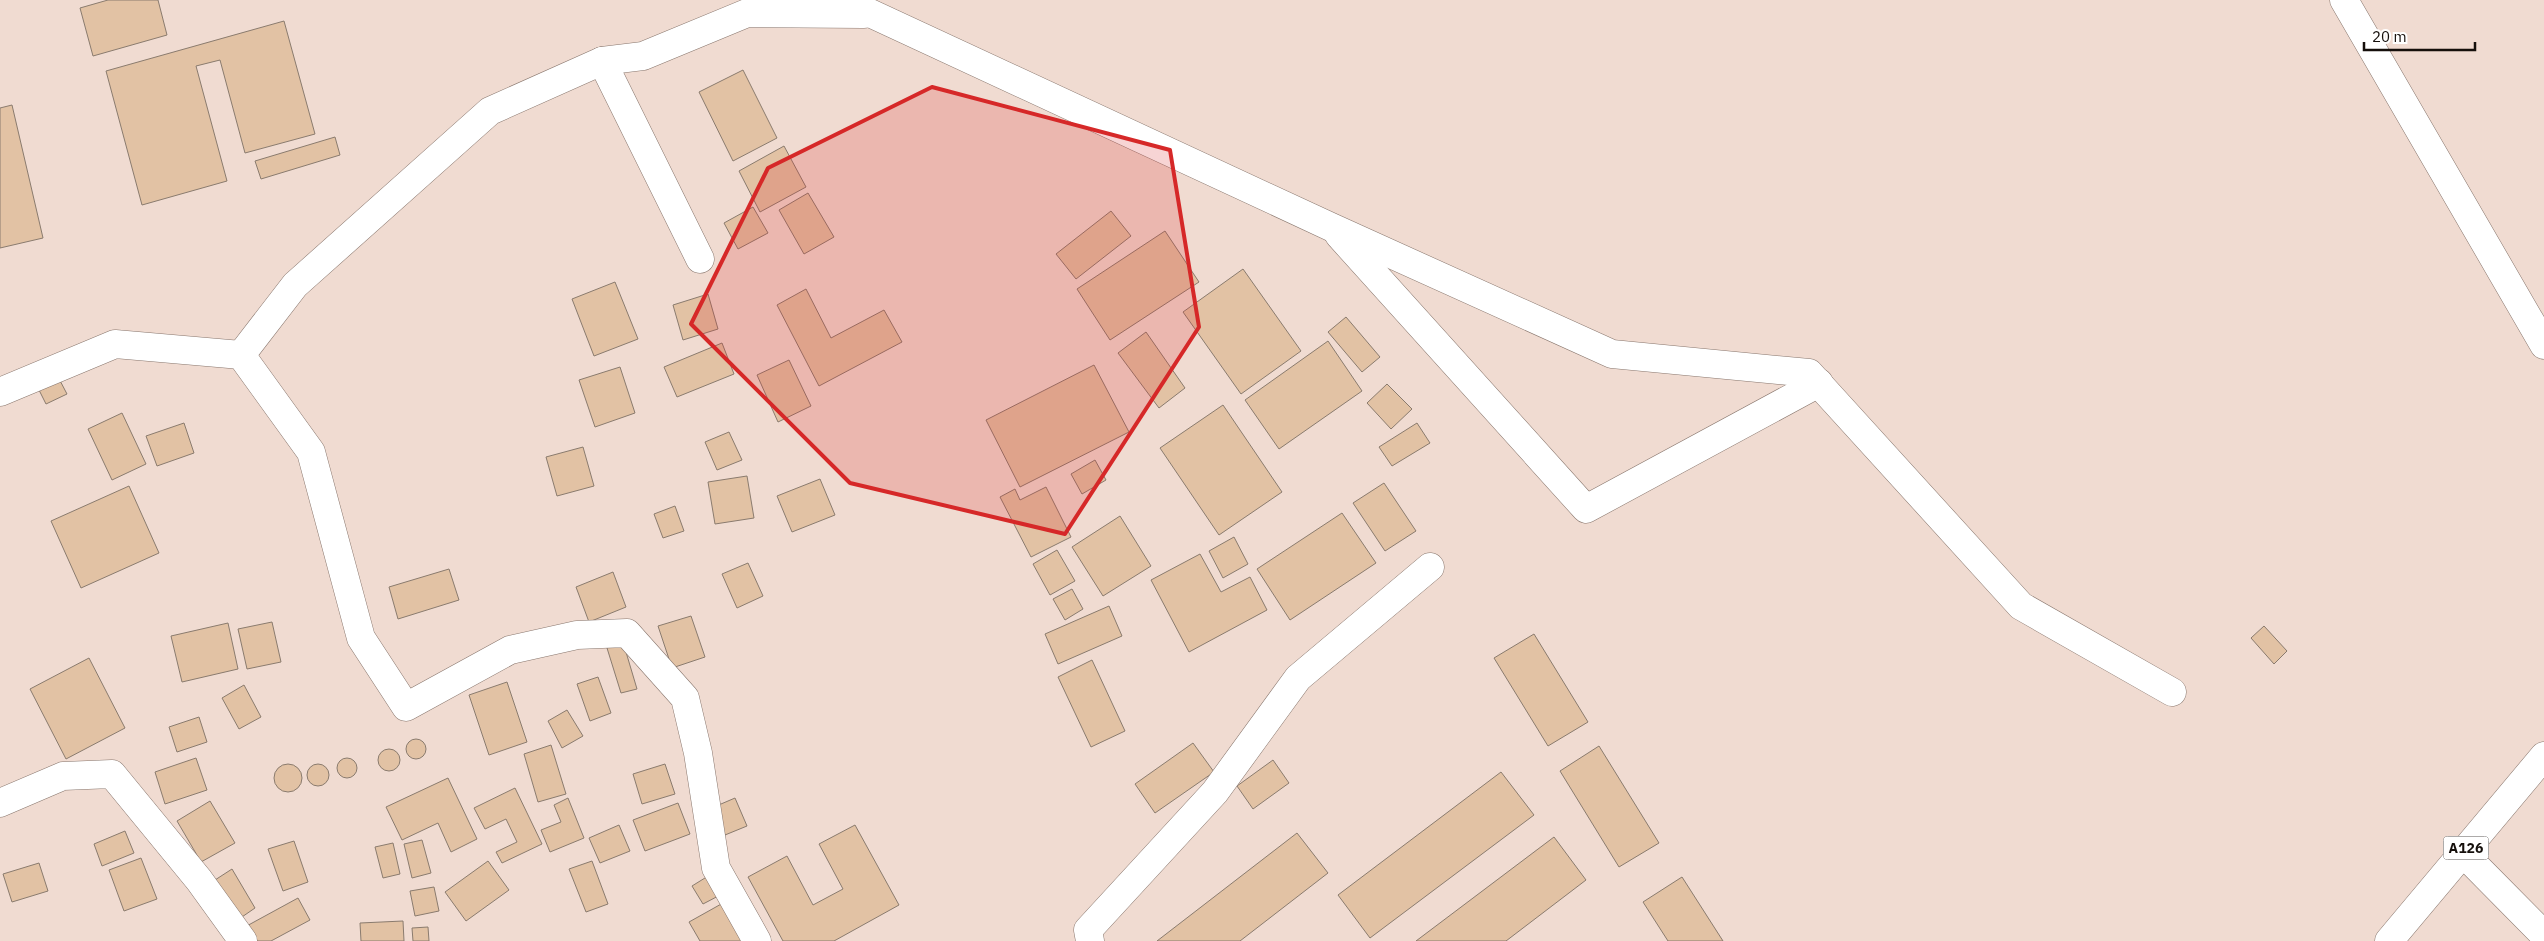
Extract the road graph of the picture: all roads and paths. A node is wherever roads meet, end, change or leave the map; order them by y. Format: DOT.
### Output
graph roads {
  1 [pos="842,0"];
  2 [pos="2344,0"];
  3 [pos="868,14"];
  4 [pos="602,60"];
  5 [pos="1331,227"];
  6 [pos="700,259"];
  7 [pos="2544,345"];
  8 [pos="241,355"];
  9 [pos="1819,383"];
  10 [pos="0,392"];
  11 [pos="1430,567"];
  12 [pos="2172,692"];
  13 [pos="2544,756"];
  14 [pos="0,803"];
  15 [pos="2463,853"];
  16 [pos="2544,935"];
  17 [pos="243,941"];
  18 [pos="757,941"];
  19 [pos="1090,941"];
  20 [pos="2389,941"];
  1 -- 3 [label="main road"];
  2 -- 7 [label="main road"];
  3 -- 4 [label="main road"];
  3 -- 5 [label="main road"];
  4 -- 6 [label="main road"];
  4 -- 8 [label="main road"];
  5 -- 9 [label="main road"];
  5 -- 9 [label="main road"];
  8 -- 10 [label="main road"];
  8 -- 18 [label="main road"];
  9 -- 12 [label="main road"];
  11 -- 19 [label="main road"];
  13 -- 15 [label="main road, A126"];
  14 -- 17 [label="main road"];
  15 -- 16 [label="main road"];
  15 -- 20 [label="main road, A126"];
}
